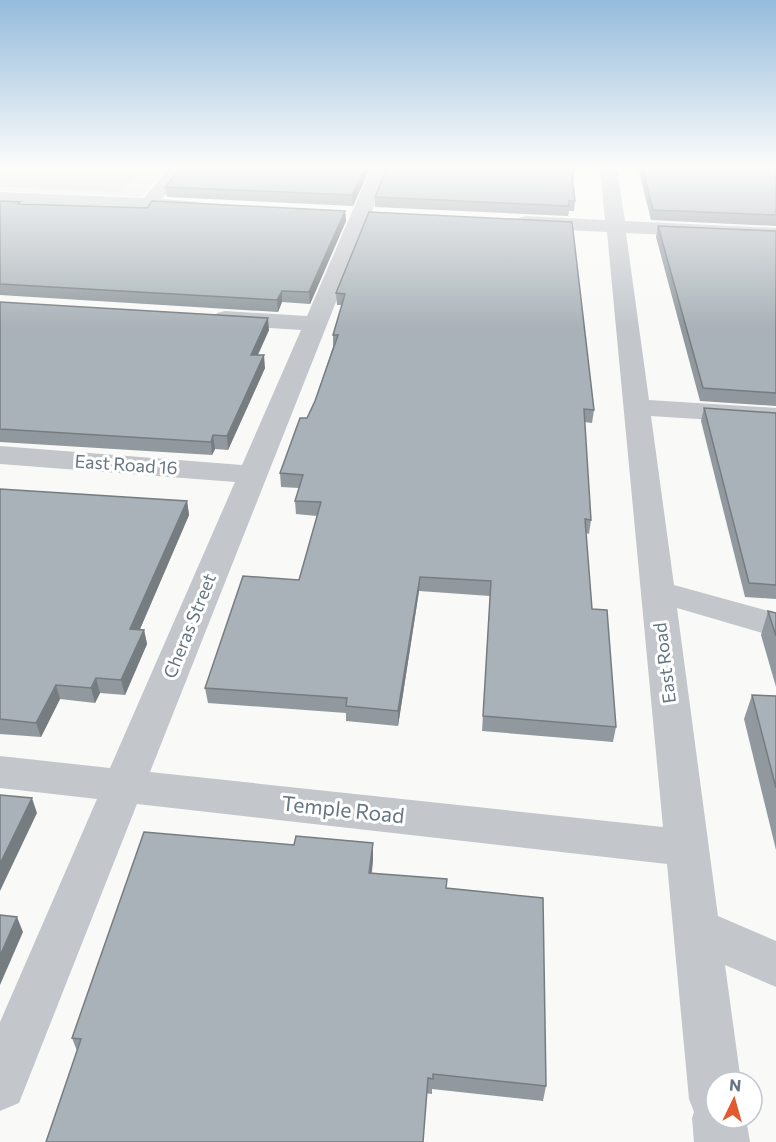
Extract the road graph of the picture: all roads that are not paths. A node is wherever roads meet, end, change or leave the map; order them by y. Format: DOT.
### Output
graph roads {
  1 [pos="357,221"];
  2 [pos="614,221"];
  3 [pos="511,222"];
  4 [pos="615,227"];
  5 [pos="776,234"];
  6 [pos="199,316"];
  7 [pos="316,324"];
  8 [pos="636,407"];
  9 [pos="776,416"];
  10 [pos="0,455"];
  11 [pos="253,475"];
  12 [pos="657,591"];
  13 [pos="776,625"];
  14 [pos="0,772"];
  15 [pos="124,786"];
  16 [pos="687,848"];
  17 [pos="696,930"];
  18 [pos="776,964"];
  19 [pos="713,1070"];
  20 [pos="0,1084"];
  1 -- 7 [label="street, Cheras Street"];
  2 -- 4 [label="street, East Road"];
  3 -- 4 [label="street"];
  4 -- 5 [label="street"];
  4 -- 8 [label="street, East Road"];
  6 -- 7 [label="street"];
  7 -- 11 [label="street, Cheras Street"];
  8 -- 9 [label="street"];
  8 -- 12 [label="street, East Road"];
  10 -- 11 [label="street, East Road 16"];
  11 -- 15 [label="street, Cheras Street"];
  12 -- 13 [label="street"];
  12 -- 16 [label="street, East Road"];
  14 -- 15 [label="street, Temple Road"];
  15 -- 16 [label="street, Temple Road"];
  15 -- 20 [label="street, Cheras Street"];
  16 -- 17 [label="street, East Road"];
  17 -- 18 [label="street"];
  17 -- 19 [label="street, East Road"];
}
